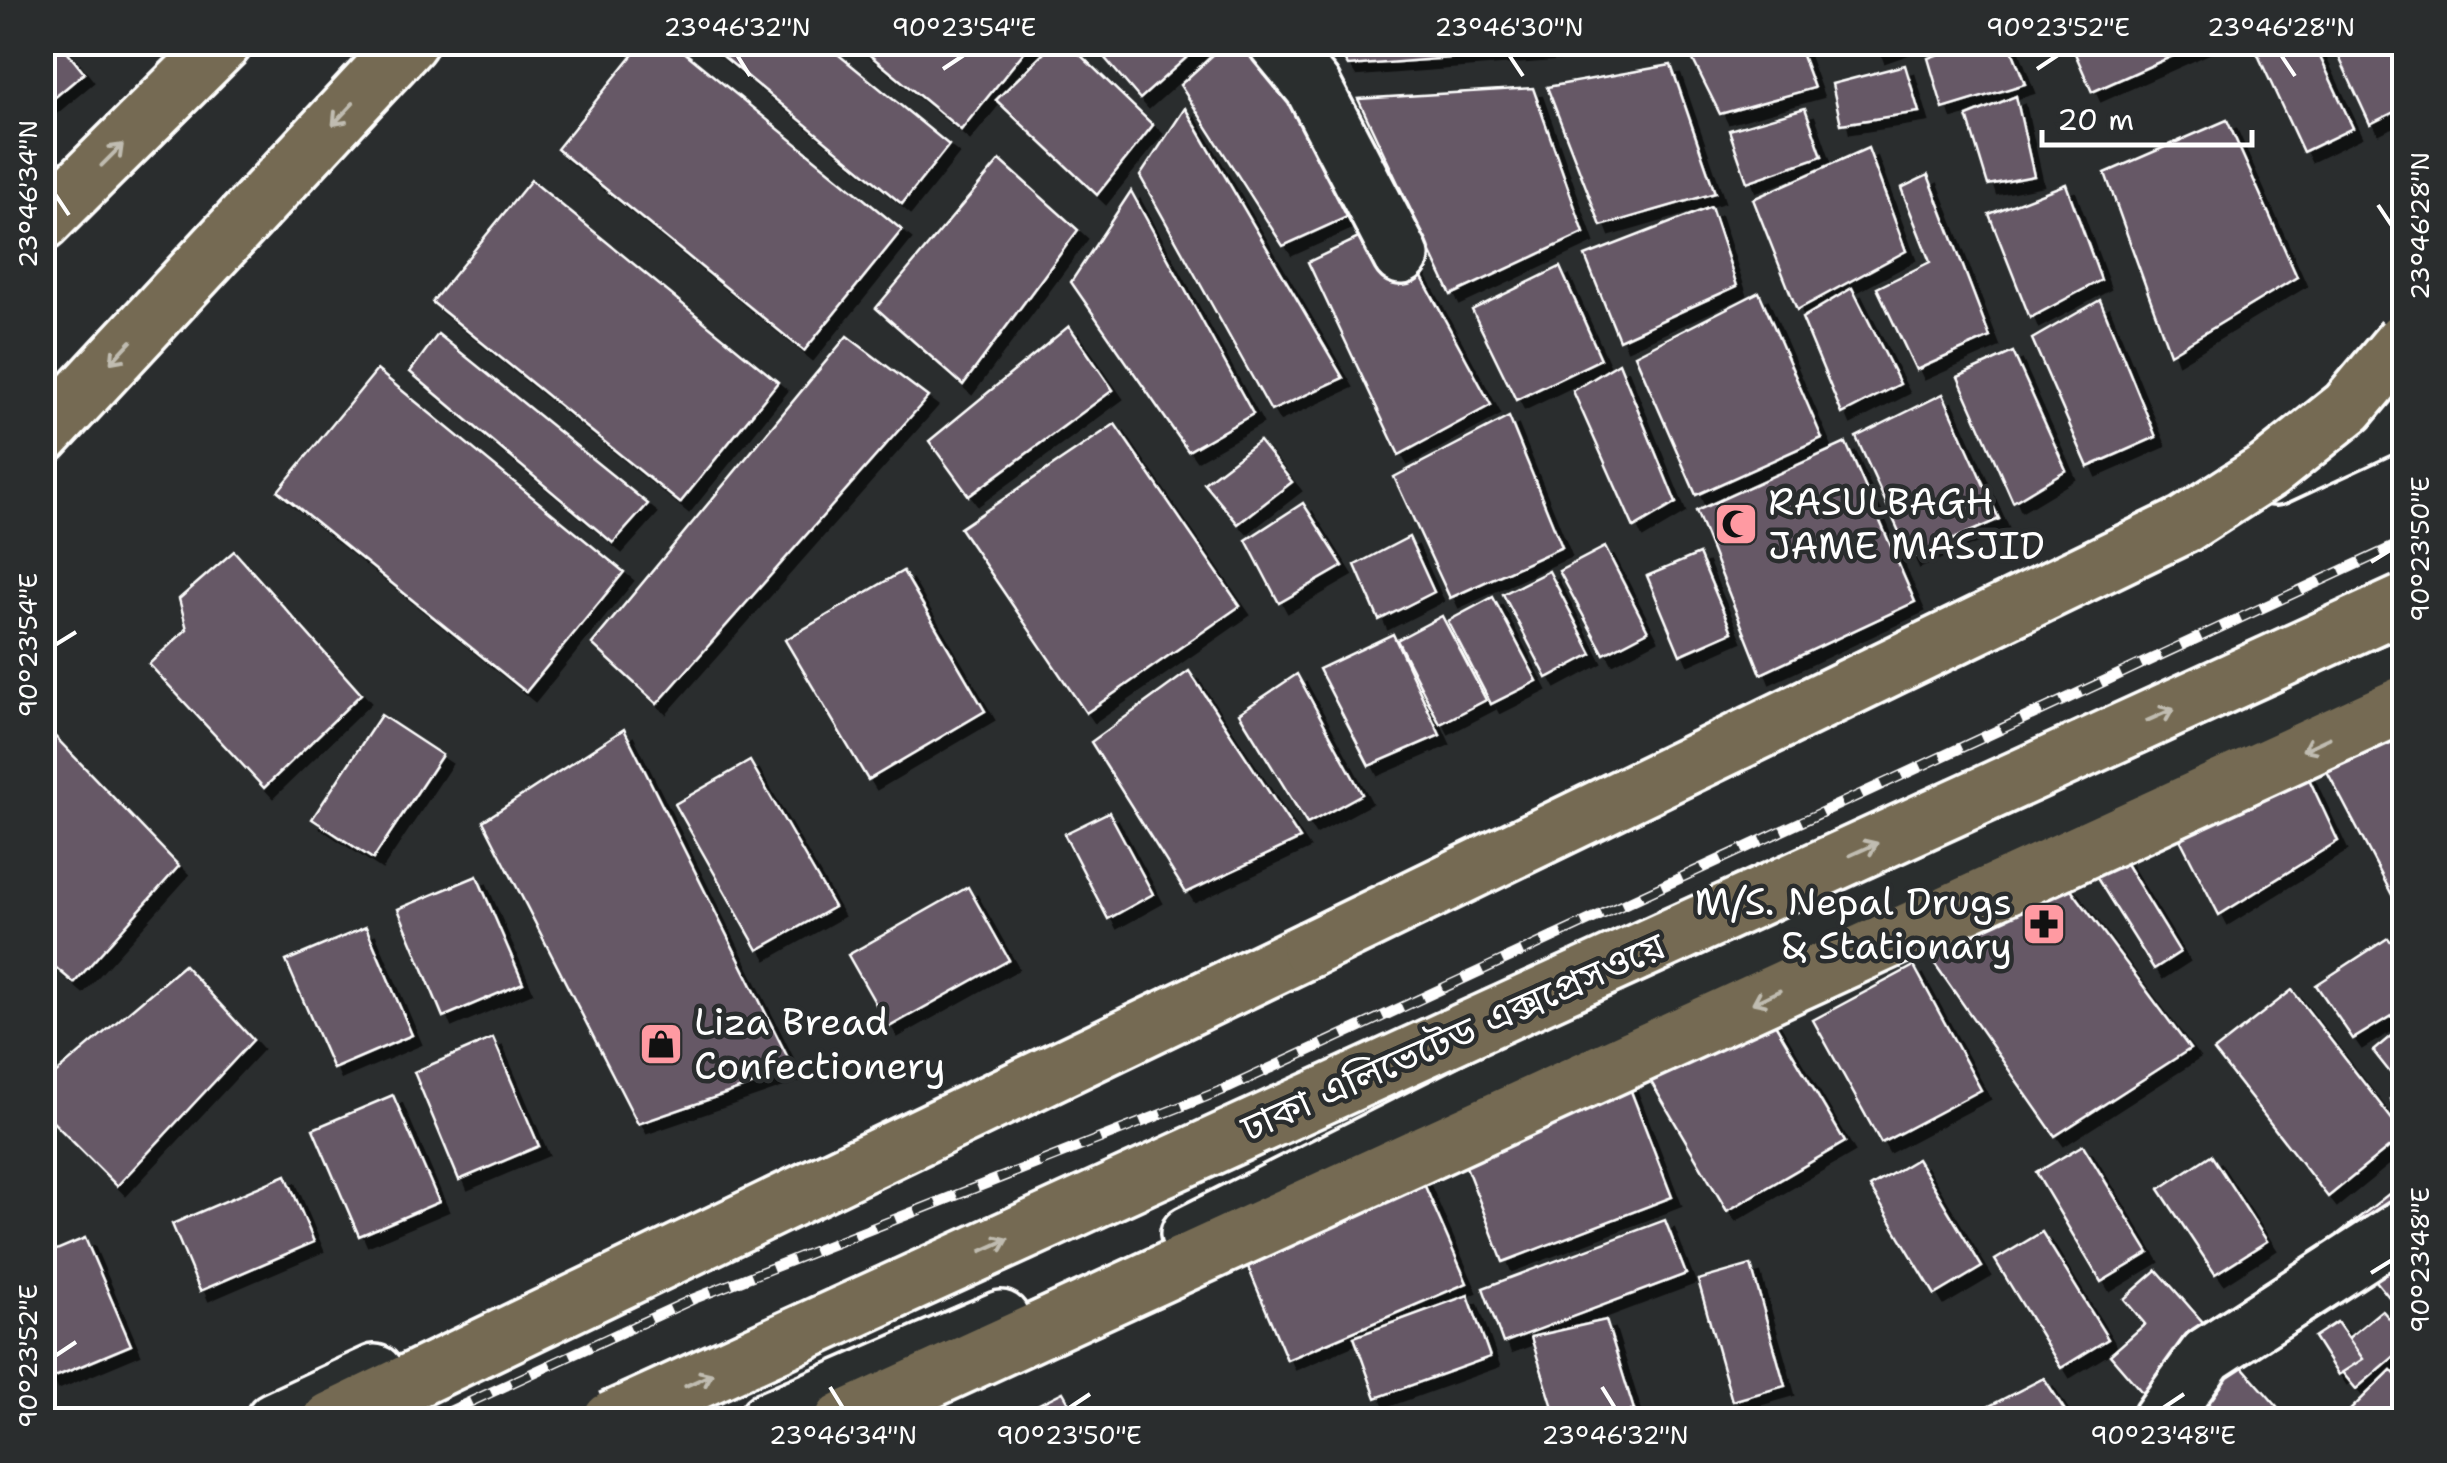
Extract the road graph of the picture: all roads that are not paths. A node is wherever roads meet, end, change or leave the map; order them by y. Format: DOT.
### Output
graph roads {
  1 [pos="224,42"];
  2 [pos="409,42"];
  3 [pos="1276,42"];
  4 [pos="42,224"];
  5 [pos="1401,256"];
  6 [pos="2404,340"];
  7 [pos="2404,416"];
  8 [pos="42,436"];
  9 [pos="2404,603"];
  10 [pos="2404,668"];
  11 [pos="2404,704"];
  12 [pos="2404,1227"];
  13 [pos="274,1420"];
  14 [pos="331,1420"];
  15 [pos="611,1420"];
  16 [pos="767,1420"];
  17 [pos="844,1420"];
  18 [pos="2160,1420"];
  4 -- 1 [label="main road, one-way"];
  2 -- 8 [label="main road, one-way"];
  3 -- 5 [label="street"];
  6 -- 14 [label="main road, bridge"];
  7 -- 13 [label="street"];
  15 -- 9 [label="main road, ঢাকা এলিভেটেড এক্সপ্রেসওয়ে, one-way, bridge"];
  10 -- 16 [label="street"];
  11 -- 17 [label="main road, one-way"];
  12 -- 18 [label="street"];
}
